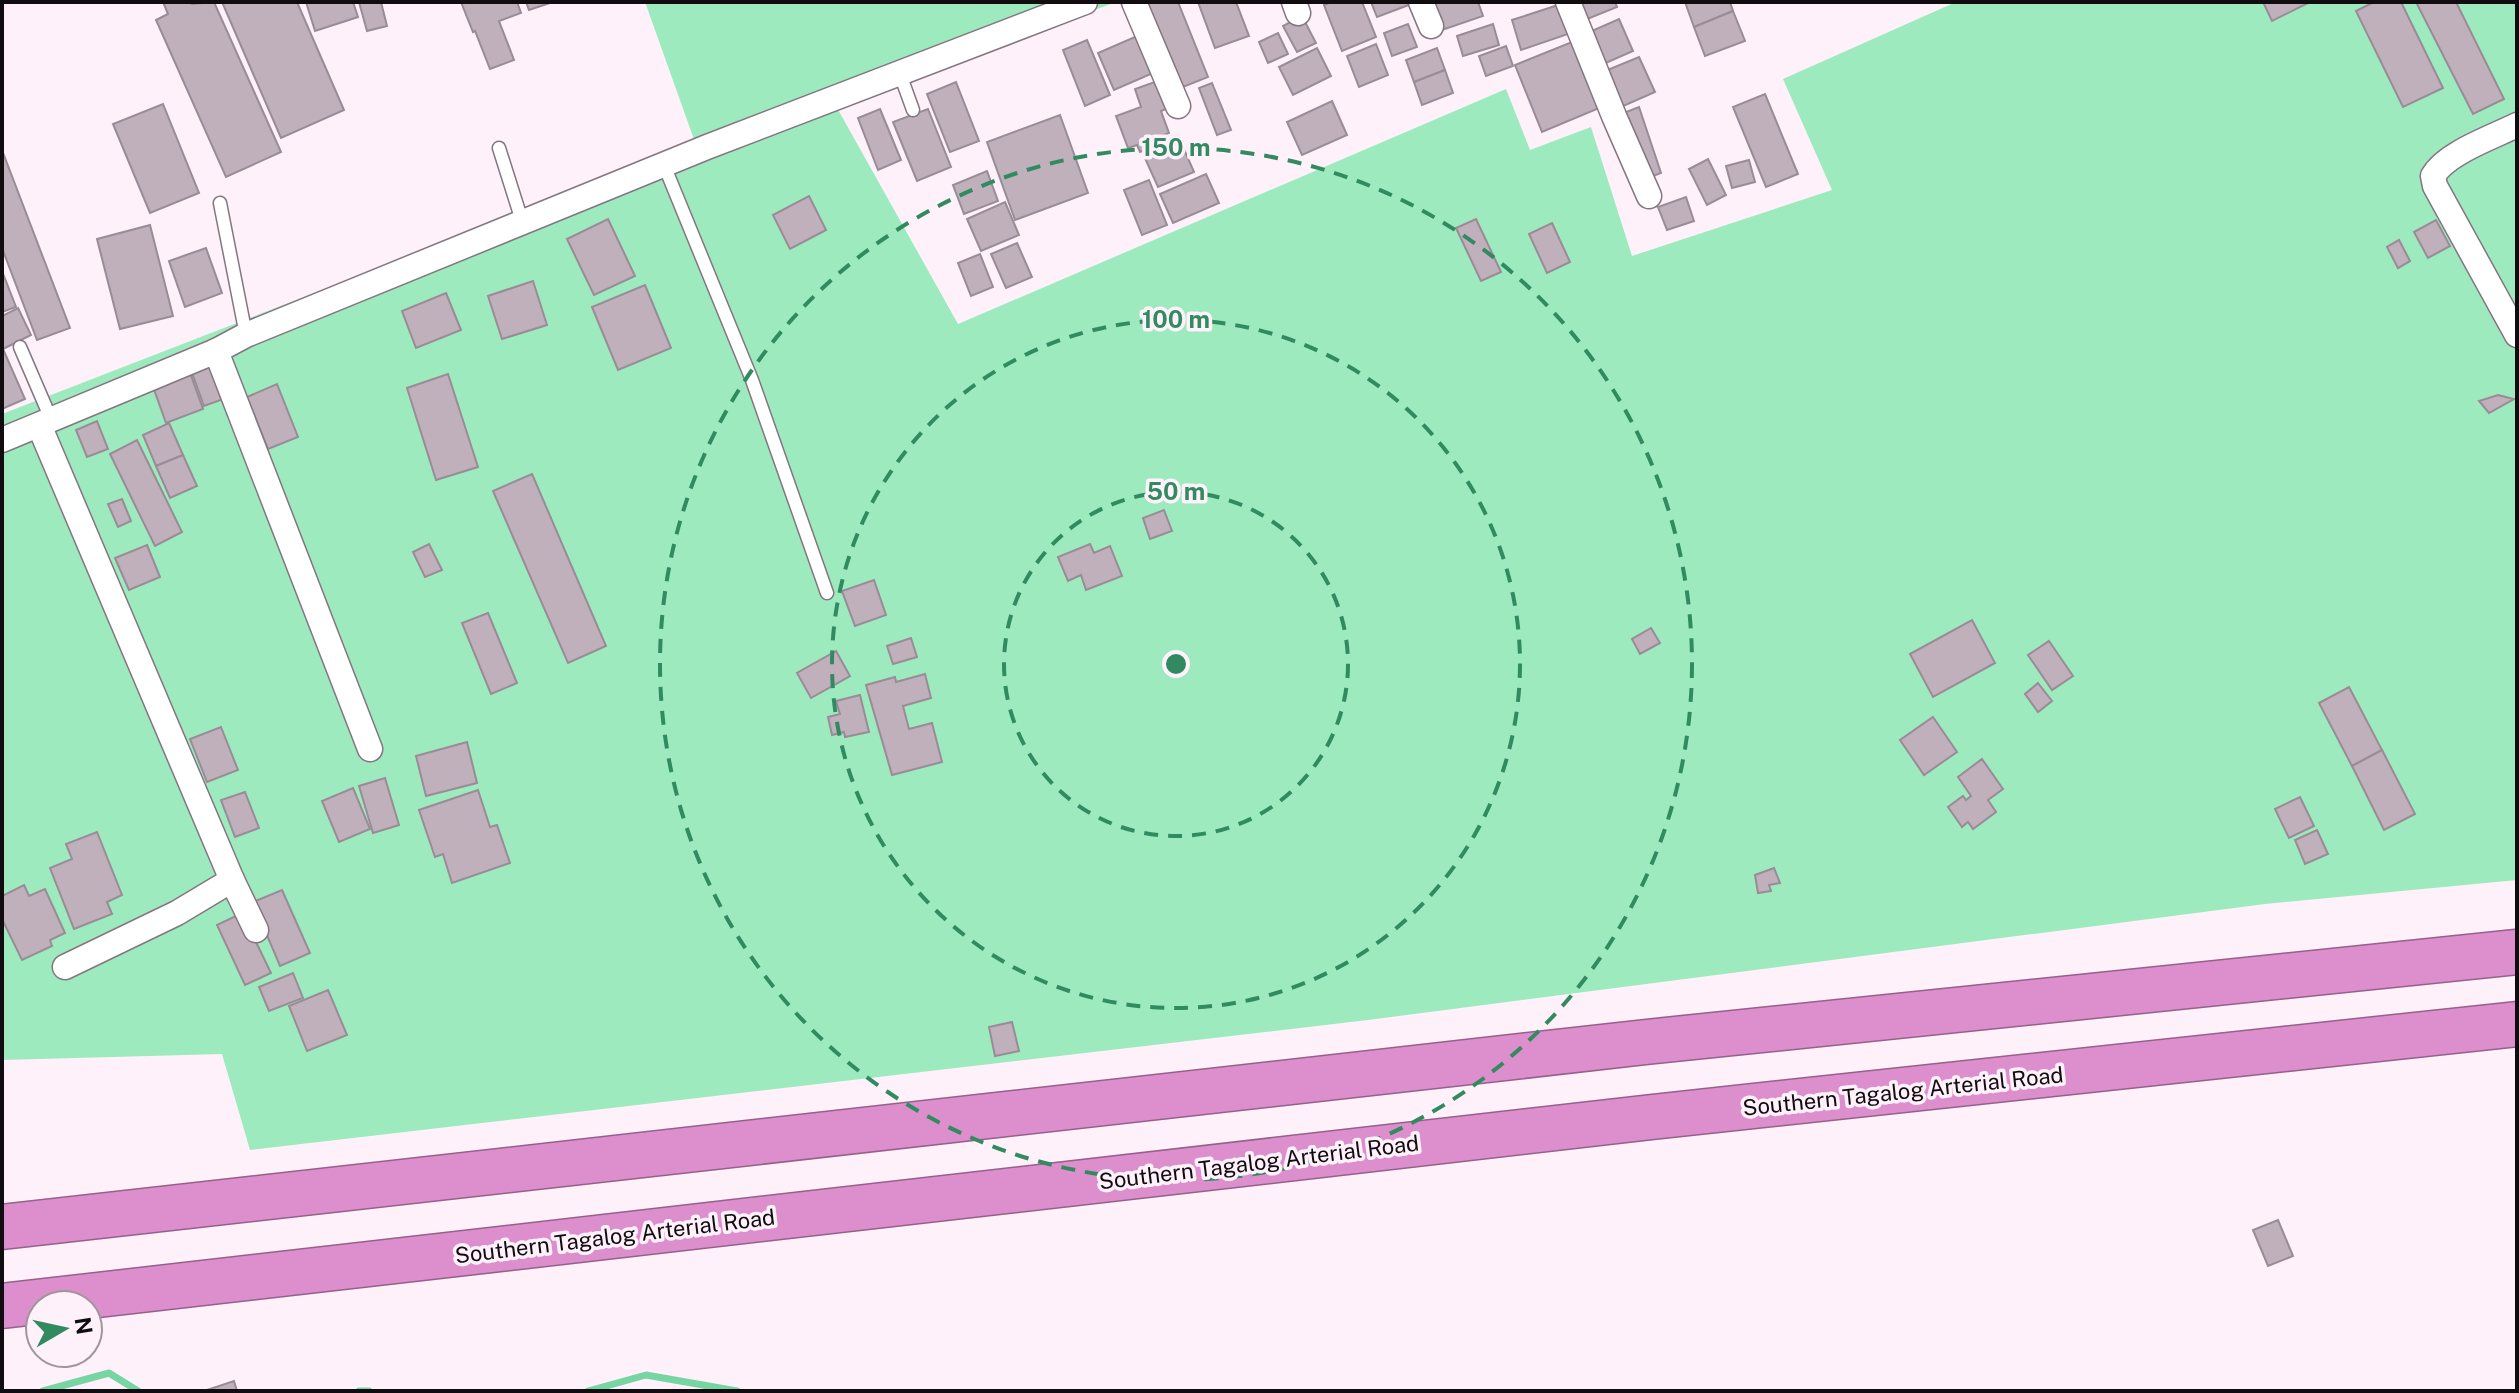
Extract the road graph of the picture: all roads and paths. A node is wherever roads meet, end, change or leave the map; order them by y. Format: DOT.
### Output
graph roads {
  1 [pos="1085,2"];
  2 [pos="1134,2"];
  3 [pos="1421,2"];
  4 [pos="1568,2"];
  5 [pos="1431,26"];
  6 [pos="900,74"];
  7 [pos="1178,106"];
  8 [pos="913,110"];
  9 [pos="2517,125"];
  10 [pos="499,148"];
  11 [pos="664,165"];
  12 [pos="1649,196"];
  13 [pos="220,203"];
  14 [pos="523,224"];
  15 [pos="246,335"];
  16 [pos="2517,335"];
  17 [pos="20,347"];
  18 [pos="216,351"];
  19 [pos="45,422"];
  20 [pos="2,440"];
  21 [pos="827,593"];
  22 [pos="370,749"];
  23 [pos="232,880"];
  24 [pos="256,930"];
  25 [pos="2517,952"];
  26 [pos="65,967"];
  27 [pos="2517,1024"];
  28 [pos="2,1227"];
  29 [pos="2,1306"];
  1 -- 6 [label="street"];
  2 -- 7 [label="street"];
  3 -- 5 [label="street"];
  4 -- 12 [label="street"];
  6 -- 8 [label="lane"];
  6 -- 11 [label="street"];
  9 -- 16 [label="street"];
  10 -- 14 [label="lane"];
  11 -- 14 [label="street"];
  11 -- 21 [label="lane"];
  13 -- 15 [label="lane"];
  14 -- 15 [label="street"];
  15 -- 18 [label="street"];
  17 -- 19 [label="lane"];
  18 -- 19 [label="street"];
  18 -- 22 [label="street"];
  19 -- 20 [label="street"];
  19 -- 23 [label="street"];
  23 -- 24 [label="street"];
  23 -- 26 [label="street"];
  25 -- 28 [label="highway"];
  27 -- 29 [label="highway, Southern Tagalog Arterial Road"];
}
